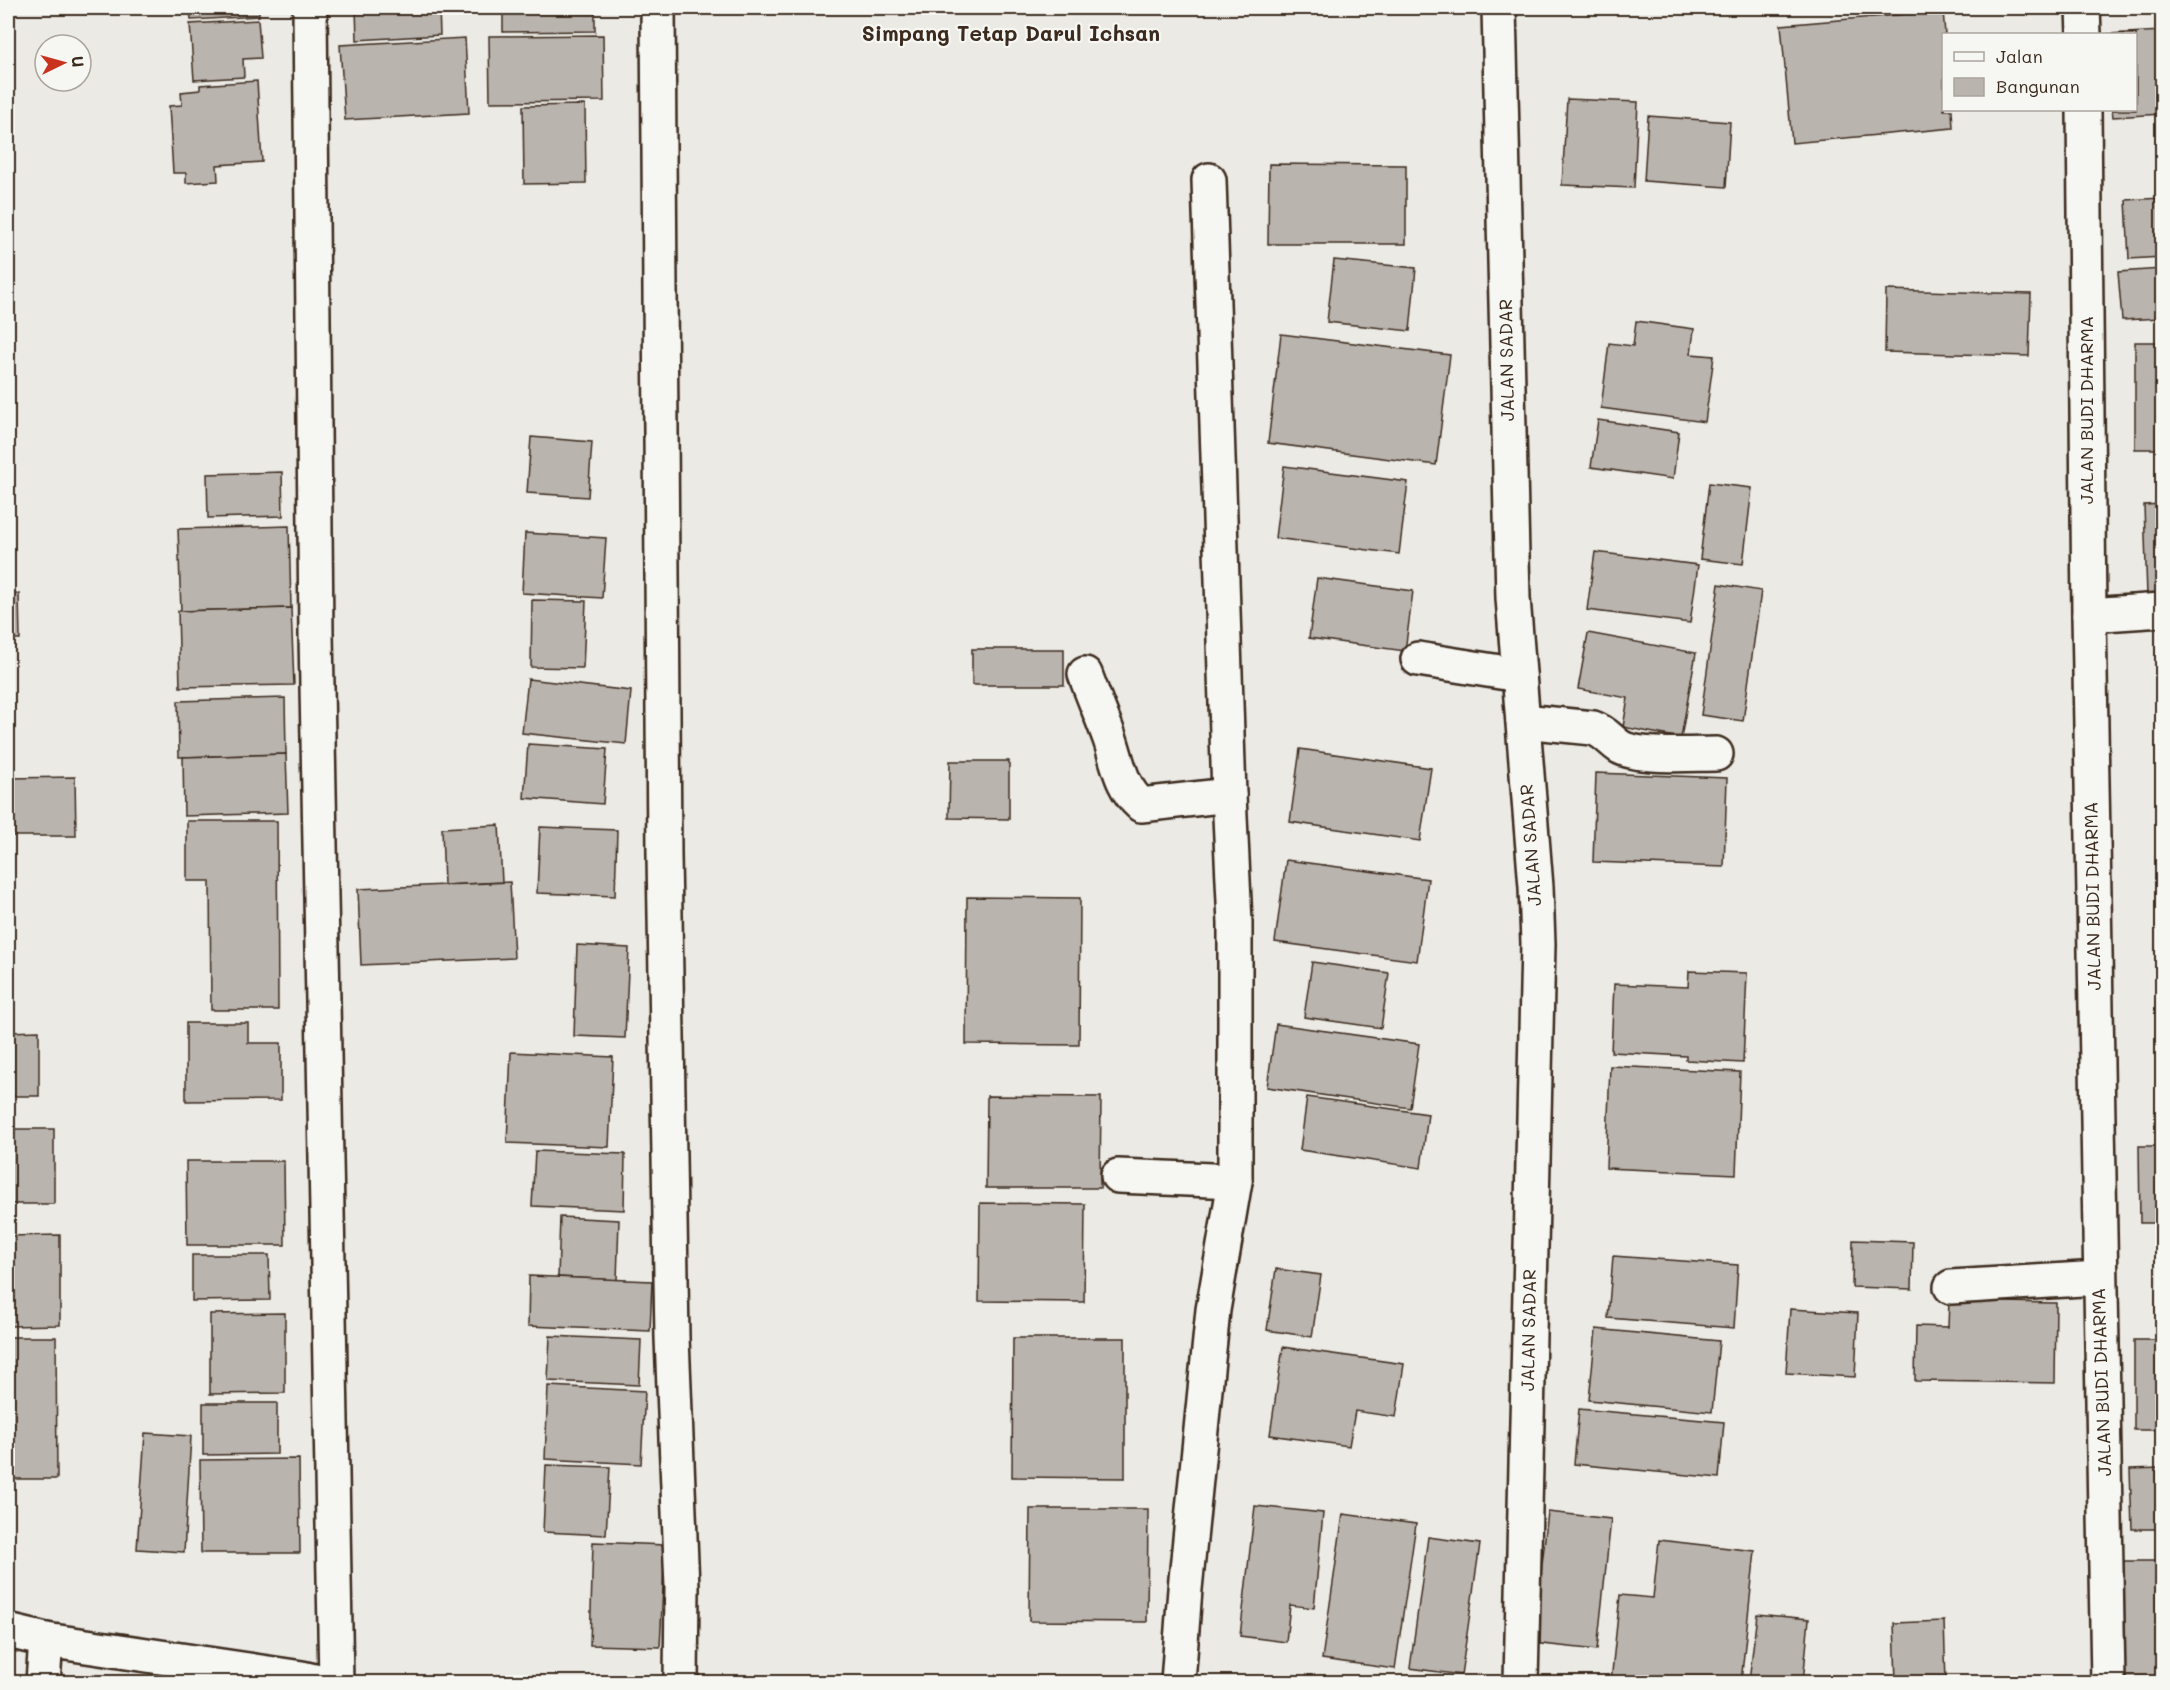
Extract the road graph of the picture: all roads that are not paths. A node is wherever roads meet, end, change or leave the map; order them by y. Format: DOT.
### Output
graph roads {
  1 [pos="309,8"];
  2 [pos="657,8"];
  3 [pos="1499,8"];
  4 [pos="2083,8"];
  5 [pos="2084,33"];
  6 [pos="2084,111"];
  7 [pos="1209,180"];
  8 [pos="2163,610"];
  9 [pos="2089,615"];
  10 [pos="1418,659"];
  11 [pos="1085,674"];
  12 [pos="1519,675"];
  13 [pos="1523,721"];
  14 [pos="1716,754"];
  15 [pos="1229,795"];
  16 [pos="1118,1176"];
  17 [pos="1235,1181"];
  18 [pos="2099,1278"];
  19 [pos="1951,1287"];
  20 [pos="8,1631"];
  21 [pos="46,1640"];
  22 [pos="308,1681"];
  23 [pos="43,1683"];
  24 [pos="336,1683"];
  25 [pos="681,1683"];
  26 [pos="1178,1683"];
  27 [pos="1521,1683"];
  28 [pos="2108,1683"];
  1 -- 24 [label="street"];
  2 -- 25 [label="street"];
  3 -- 12 [label="street, JALAN SADAR"];
  4 -- 5 [label="street"];
  6 -- 9 [label="street, JALAN BUDI DHARMA"];
  7 -- 15 [label="street"];
  8 -- 9 [label="street"];
  9 -- 18 [label="street, JALAN BUDI DHARMA"];
  10 -- 12 [label="street"];
  11 -- 15 [label="street"];
  12 -- 13 [label="street, JALAN SADAR"];
  13 -- 14 [label="street"];
  13 -- 27 [label="street, JALAN SADAR"];
  15 -- 17 [label="street"];
  16 -- 17 [label="street"];
  17 -- 26 [label="street"];
  18 -- 19 [label="street"];
  18 -- 28 [label="street, JALAN BUDI DHARMA"];
  20 -- 21 [label="street"];
  21 -- 22 [label="street"];
  21 -- 23 [label="street"];
}
